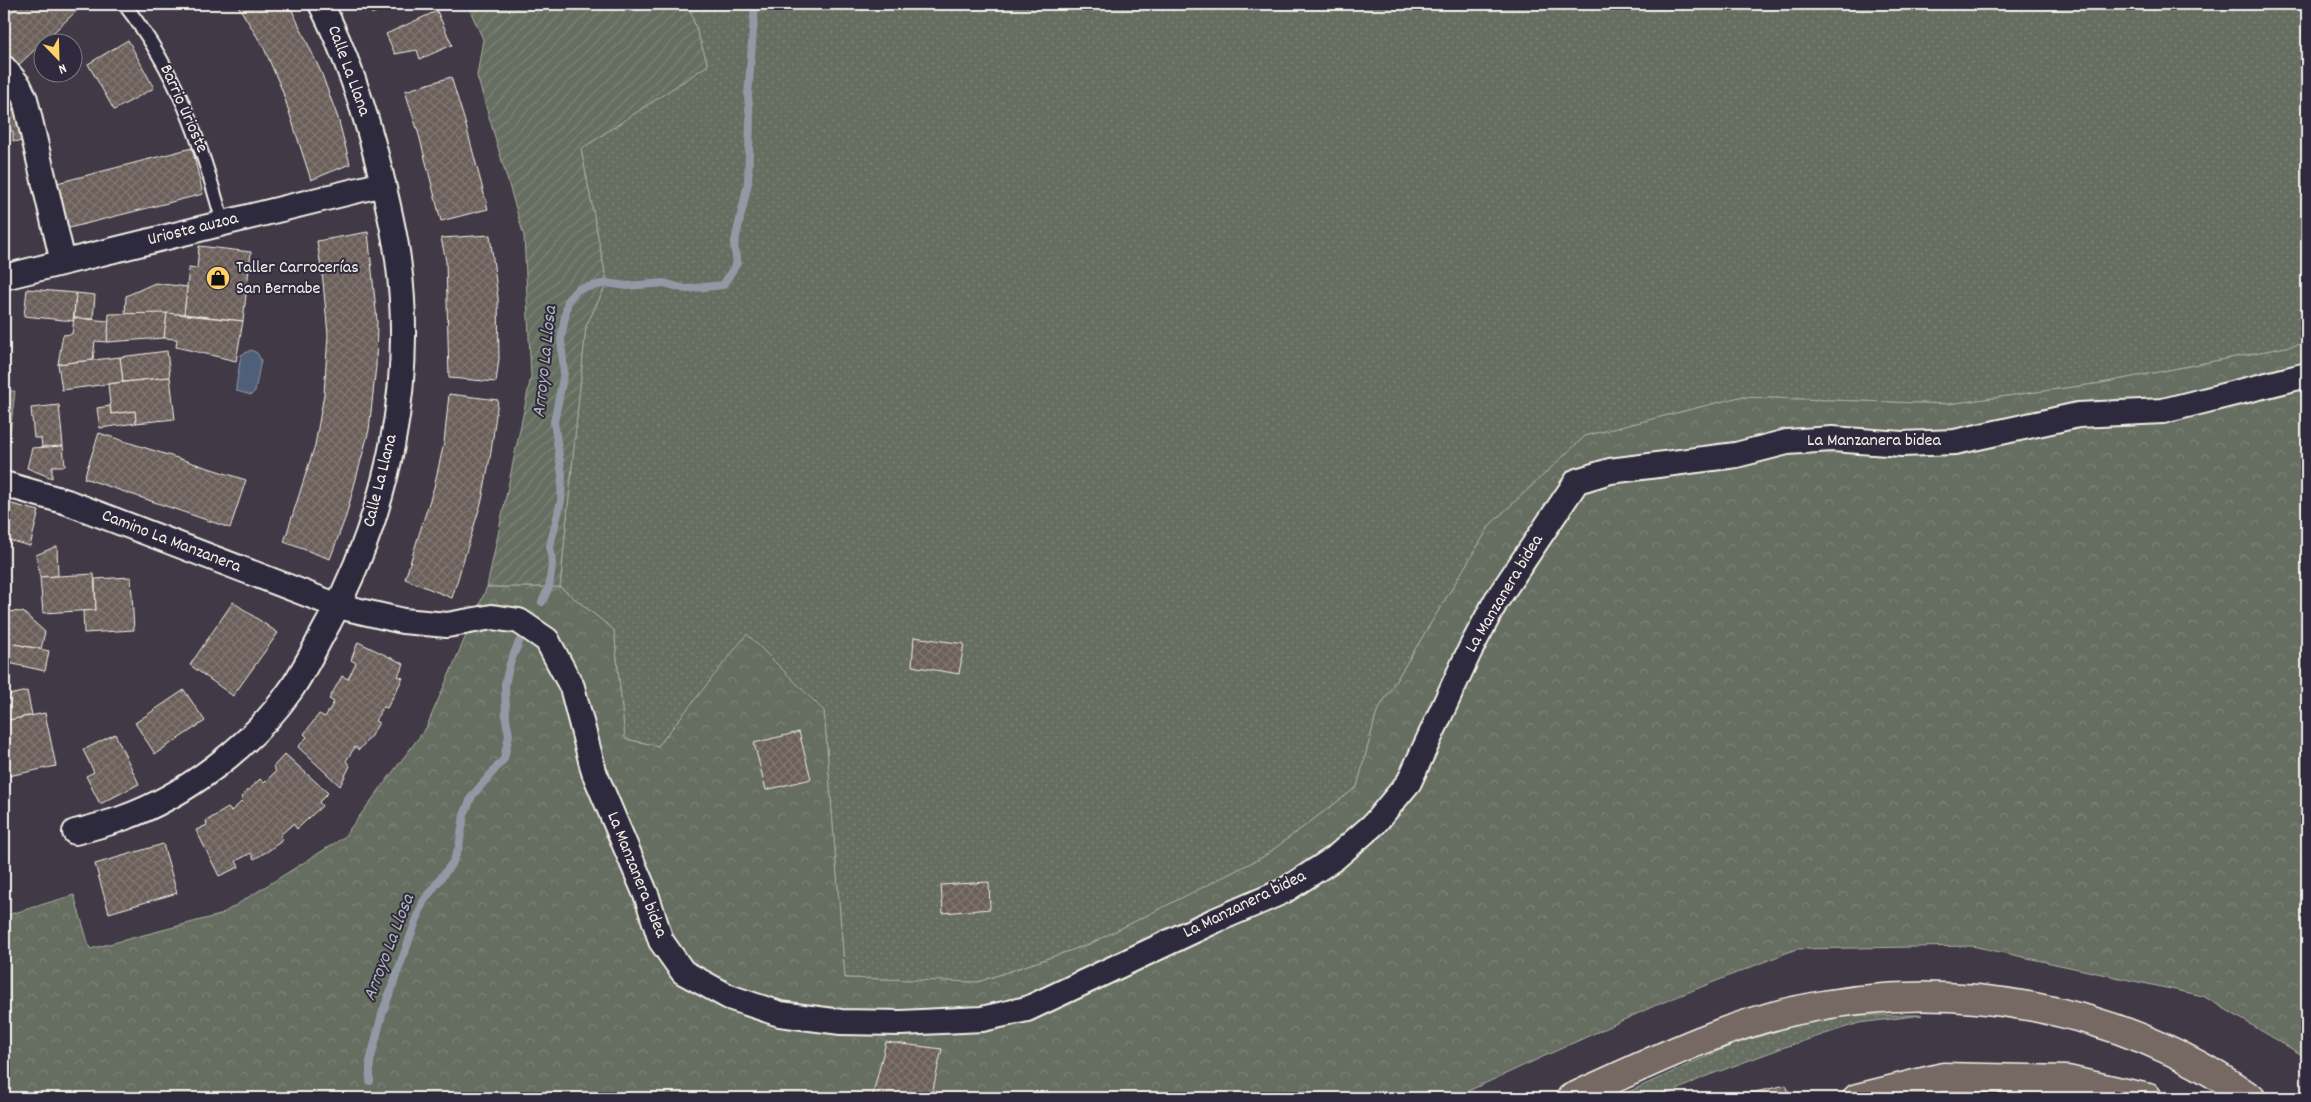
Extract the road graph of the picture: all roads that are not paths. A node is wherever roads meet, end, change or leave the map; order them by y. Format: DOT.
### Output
graph roads {
  1 [pos="124,4"];
  2 [pos="321,4"];
  3 [pos="4,68"];
  4 [pos="383,184"];
  5 [pos="223,223"];
  6 [pos="63,262"];
  7 [pos="4,277"];
  8 [pos="2307,376"];
  9 [pos="4,484"];
  10 [pos="338,606"];
  11 [pos="75,832"];
  12 [pos="1571,1098"];
  13 [pos="1857,1098"];
  14 [pos="2148,1098"];
  15 [pos="2251,1098"];
  1 -- 5 [label="lane, Barrio Urioste"];
  2 -- 4 [label="street, Calle La Llana"];
  3 -- 6 [label="street"];
  4 -- 5 [label="street, Urioste auzoa"];
  4 -- 10 [label="street, Calle La Llana"];
  5 -- 6 [label="street, Urioste auzoa"];
  6 -- 7 [label="street, Urioste auzoa"];
  8 -- 10 [label="street, La Manzanera bidea"];
  9 -- 10 [label="street, Camino La Manzanera"];
  10 -- 11 [label="street, Calle La Llana"];
  12 -- 15 [label="highway"];
  13 -- 14 [label="highway"];
}
